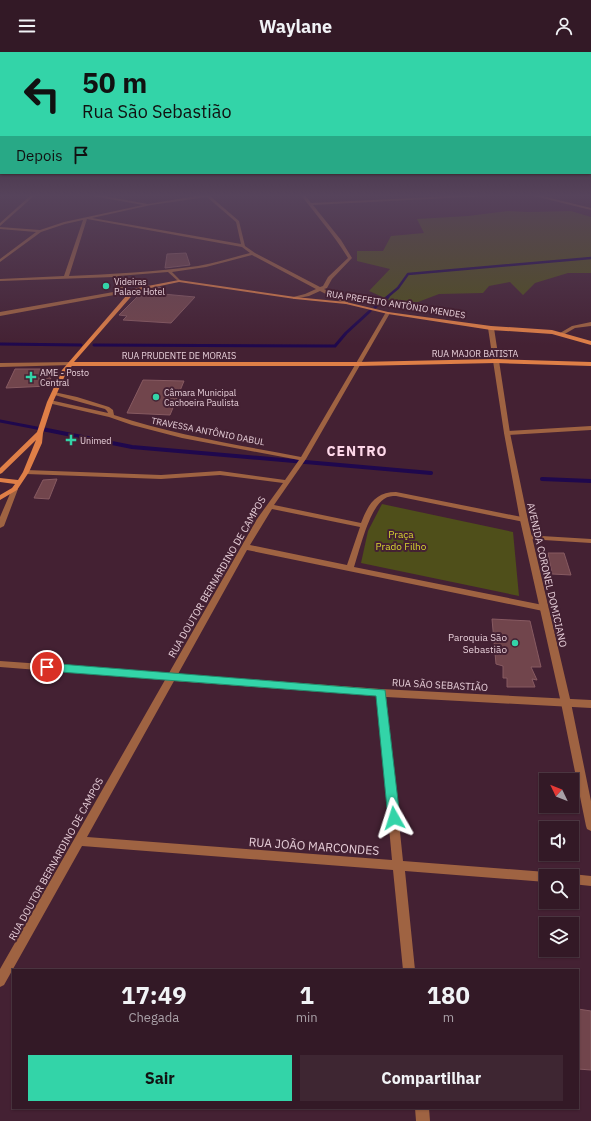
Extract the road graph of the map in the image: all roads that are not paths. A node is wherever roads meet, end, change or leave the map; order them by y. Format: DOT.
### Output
graph roads {
  1 [pos="21,245"];
  2 [pos="77,245"];
  3 [pos="237,245"];
  4 [pos="342,245"];
  5 [pos="243,246"];
  6 [pos="253,254"];
  7 [pos="0,261"];
  8 [pos="169,271"];
  9 [pos="116,276"];
  10 [pos="66,277"];
  11 [pos="0,280"];
  12 [pos="179,281"];
  13 [pos="134,290"];
  14 [pos="320,290"];
  15 [pos="122,292"];
  16 [pos="295,298"];
  17 [pos="346,303"];
  18 [pos="388,313"];
  19 [pos="0,314"];
  20 [pos="591,324"];
  21 [pos="491,328"];
  22 [pos="563,333"];
  23 [pos="591,342"];
  24 [pos="496,361"];
  25 [pos="70,364"];
  26 [pos="358,364"];
  27 [pos="591,364"];
  28 [pos="0,365"];
  29 [pos="54,394"];
  30 [pos="50,402"];
  31 [pos="111,416"];
  32 [pos="591,428"];
  33 [pos="40,433"];
  34 [pos="507,433"];
  35 [pos="303,459"];
  36 [pos="0,472"];
  37 [pos="26,472"];
  38 [pos="0,480"];
  39 [pos="20,482"];
  40 [pos="288,482"];
  41 [pos="15,489"];
  42 [pos="0,498"];
  43 [pos="270,506"];
  44 [pos="524,520"];
  45 [pos="0,526"];
  46 [pos="364,526"];
  47 [pos="528,537"];
  48 [pos="591,542"];
  49 [pos="246,547"];
  50 [pos="350,568"];
  51 [pos="543,608"];
  52 [pos="0,664"];
  53 [pos="171,676"];
  54 [pos="381,693"];
  55 [pos="566,703"];
  56 [pos="591,704"];
  57 [pos="591,826"];
  58 [pos="79,841"];
  59 [pos="399,865"];
  60 [pos="539,876"];
  61 [pos="579,880"];
  62 [pos="591,881"];
  63 [pos="409,969"];
  64 [pos="0,981"];
  65 [pos="422,1109"];
  66 [pos="423,1121"];
  1 -- 7 [label="street"];
  2 -- 10 [label="street"];
  3 -- 5 [label="street"];
  4 -- 14 [label="street"];
  5 -- 6 [label="street"];
  6 -- 8 [label="street"];
  6 -- 14 [label="street"];
  8 -- 9 [label="street"];
  8 -- 12 [label="street"];
  9 -- 10 [label="street"];
  9 -- 15 [label="street"];
  10 -- 11 [label="street"];
  12 -- 13 [label="main road, RUA PREFEITO ANTÔNIO MENDES"];
  12 -- 16 [label="main road, RUA PREFEITO ANTÔNIO MENDES"];
  13 -- 15 [label="street"];
  13 -- 25 [label="main road"];
  14 -- 16 [label="street"];
  14 -- 17 [label="street"];
  15 -- 19 [label="street"];
  16 -- 17 [label="main road, RUA PREFEITO ANTÔNIO MENDES"];
  17 -- 18 [label="main road, RUA PREFEITO ANTÔNIO MENDES"];
  18 -- 21 [label="main road, RUA PREFEITO ANTÔNIO MENDES"];
  18 -- 26 [label="street, RUA DOUTOR BERNARDINO DE CAMPOS"];
  20 -- 22 [label="street"];
  21 -- 22 [label="main road, RUA PREFEITO ANTÔNIO MENDES"];
  21 -- 24 [label="street, AVENIDA CORONEL DOMICIANO"];
  22 -- 23 [label="main road, RUA PREFEITO ANTÔNIO MENDES"];
  24 -- 26 [label="main road, RUA MAJOR BATISTA"];
  24 -- 27 [label="main road, RUA MAJOR BATISTA"];
  24 -- 34 [label="street, AVENIDA CORONEL DOMICIANO"];
  25 -- 26 [label="main road, RUA PRUDENTE DE MORAIS"];
  25 -- 28 [label="street, RUA PRUDENTE DE MORAIS"];
  25 -- 29 [label="main road"];
  26 -- 35 [label="street, RUA DOUTOR BERNARDINO DE CAMPOS"];
  29 -- 30 [label="main road"];
  29 -- 31 [label="street"];
  30 -- 31 [label="street"];
  30 -- 33 [label="main road"];
  31 -- 35 [label="street, TRAVESSA ANTÔNIO DABUL"];
  32 -- 34 [label="street"];
  33 -- 36 [label="main road"];
  33 -- 37 [label="main road"];
  34 -- 44 [label="street, AVENIDA CORONEL DOMICIANO"];
  35 -- 40 [label="street, RUA DOUTOR BERNARDINO DE CAMPOS"];
  37 -- 39 [label="main road"];
  37 -- 40 [label="street"];
  38 -- 39 [label="main road"];
  39 -- 41 [label="main road"];
  40 -- 43 [label="street, RUA DOUTOR BERNARDINO DE CAMPOS"];
  41 -- 42 [label="main road"];
  41 -- 45 [label="street"];
  43 -- 46 [label="street"];
  43 -- 49 [label="street, RUA DOUTOR BERNARDINO DE CAMPOS"];
  44 -- 46 [label="street"];
  44 -- 47 [label="street, AVENIDA CORONEL DOMICIANO"];
  46 -- 50 [label="street"];
  47 -- 48 [label="street"];
  47 -- 51 [label="street, AVENIDA CORONEL DOMICIANO"];
  49 -- 50 [label="street"];
  49 -- 53 [label="street, RUA DOUTOR BERNARDINO DE CAMPOS"];
  50 -- 51 [label="street"];
  51 -- 55 [label="street, AVENIDA CORONEL DOMICIANO"];
  52 -- 53 [label="street, RUA SÃO SEBASTIÃO"];
  53 -- 54 [label="street, RUA SÃO SEBASTIÃO"];
  53 -- 58 [label="street, RUA DOUTOR BERNARDINO DE CAMPOS"];
  54 -- 55 [label="street, RUA SÃO SEBASTIÃO"];
  54 -- 59 [label="street"];
  55 -- 56 [label="street, RUA SÃO SEBASTIÃO"];
  55 -- 57 [label="street, AVENIDA CORONEL DOMICIANO"];
  58 -- 59 [label="street, RUA JOÃO MARCONDES"];
  58 -- 64 [label="street, RUA DOUTOR BERNARDINO DE CAMPOS"];
  59 -- 60 [label="street, RUA JOÃO MARCONDES"];
  59 -- 63 [label="street"];
  61 -- 62 [label="street"];
  65 -- 66 [label="street"];
}
